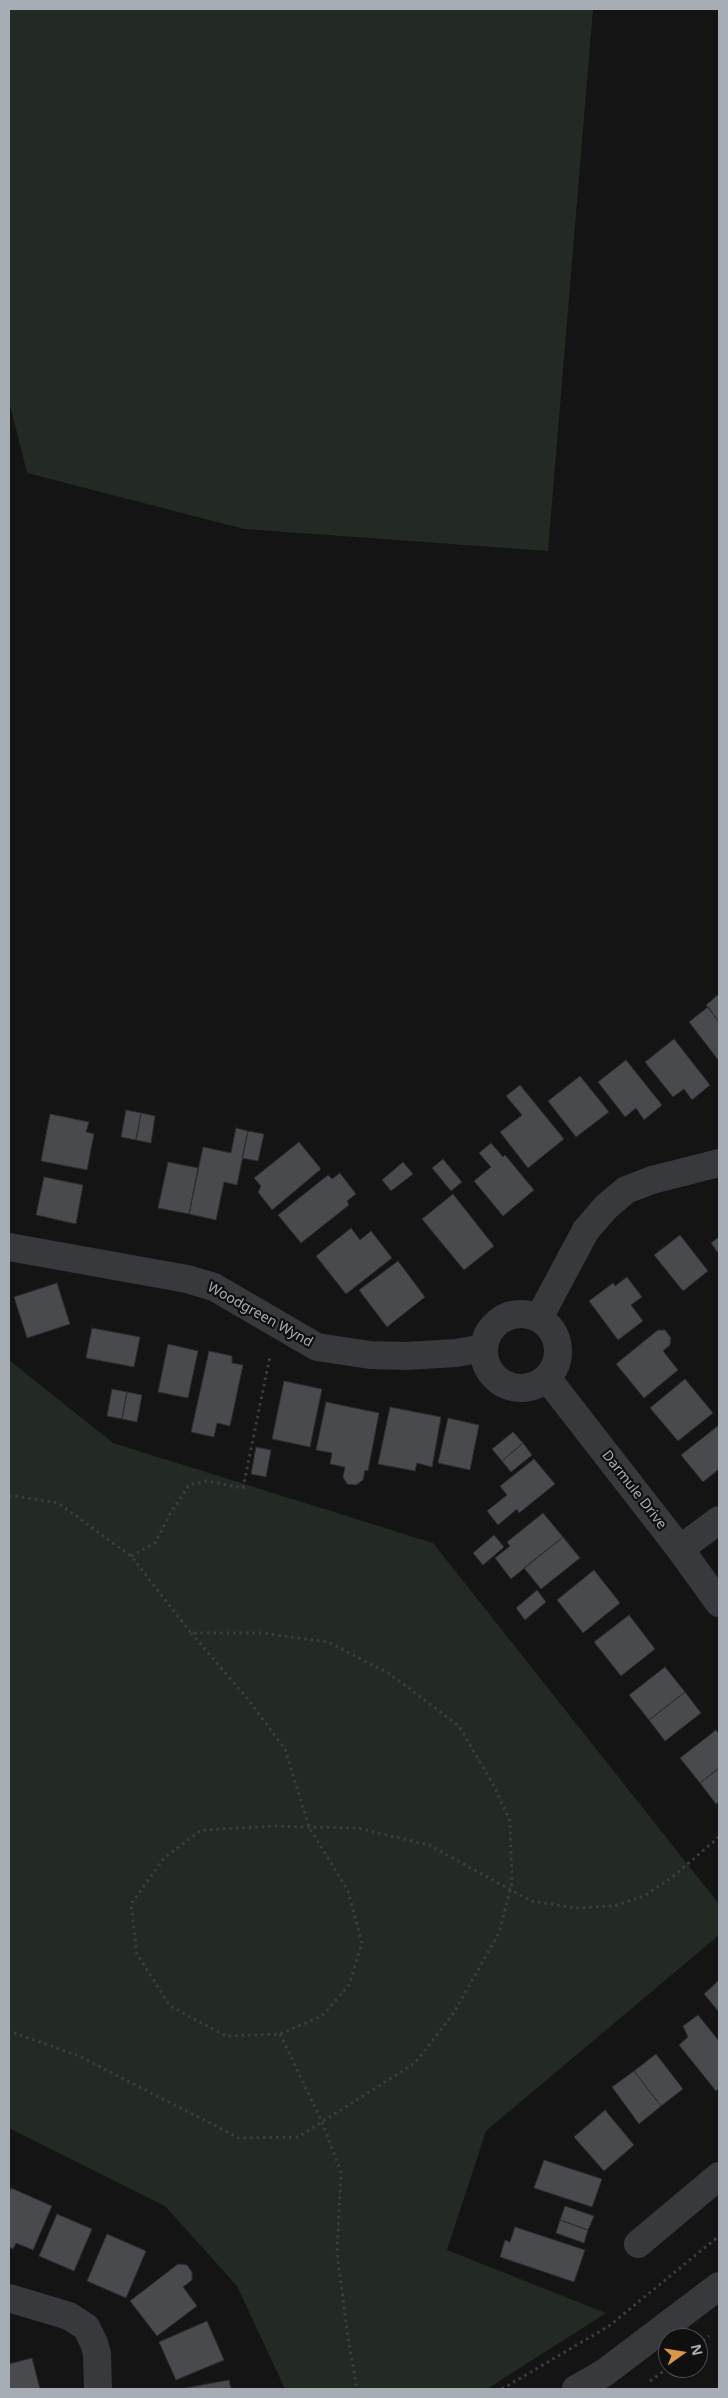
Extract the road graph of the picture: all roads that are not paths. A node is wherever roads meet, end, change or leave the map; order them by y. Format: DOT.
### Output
graph roads {
  1 [pos="719,1164"];
  2 [pos="9,1247"];
  3 [pos="538,1318"];
  4 [pos="484,1348"];
  5 [pos="547,1378"];
  6 [pos="719,1520"];
  7 [pos="680,1549"];
  8 [pos="719,1603"];
  9 [pos="719,2176"];
  10 [pos="638,2244"];
  11 [pos="719,2286"];
  12 [pos="9,2298"];
  13 [pos="98,2389"];
  14 [pos="576,2389"];
  1 -- 3 [label="street"];
  2 -- 4 [label="street, Woodgreen Wynd"];
  3 -- 4 [label="street"];
  3 -- 5 [label="street"];
  4 -- 5 [label="street"];
  5 -- 7 [label="street, Darmule Drive"];
  6 -- 7 [label="street"];
  7 -- 8 [label="street, Darmule Drive"];
  9 -- 10 [label="street"];
  11 -- 14 [label="street"];
  12 -- 13 [label="street"];
}
